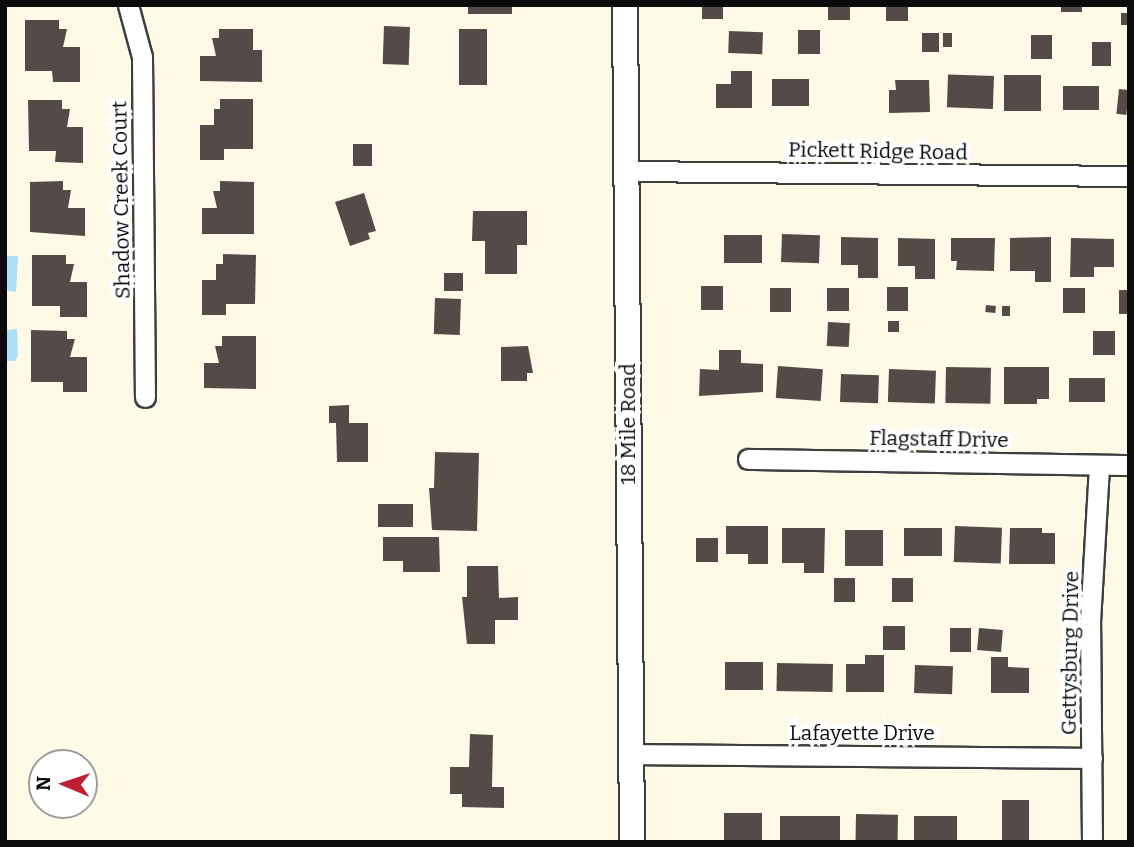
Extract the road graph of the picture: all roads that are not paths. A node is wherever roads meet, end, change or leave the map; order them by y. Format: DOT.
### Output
graph roads {
  1 [pos="128,5"];
  2 [pos="625,5"];
  3 [pos="626,171"];
  4 [pos="1129,176"];
  5 [pos="145,397"];
  6 [pos="748,459"];
  7 [pos="1100,465"];
  8 [pos="1129,465"];
  9 [pos="631,754"];
  10 [pos="1092,758"];
  11 [pos="632,842"];
  12 [pos="1093,842"];
  1 -- 5 [label="street, Shadow Creek Court"];
  2 -- 3 [label="street, 18 Mile Road"];
  3 -- 4 [label="street, Pickett Ridge Road"];
  3 -- 9 [label="street, 18 Mile Road"];
  6 -- 7 [label="street, Flagstaff Drive"];
  7 -- 8 [label="street, Flagstaff Drive"];
  7 -- 10 [label="street, Gettysburg Drive"];
  9 -- 10 [label="street, Lafayette Drive"];
  9 -- 11 [label="street, 18 Mile Road"];
  10 -- 12 [label="street, Gettysburg Drive"];
}
